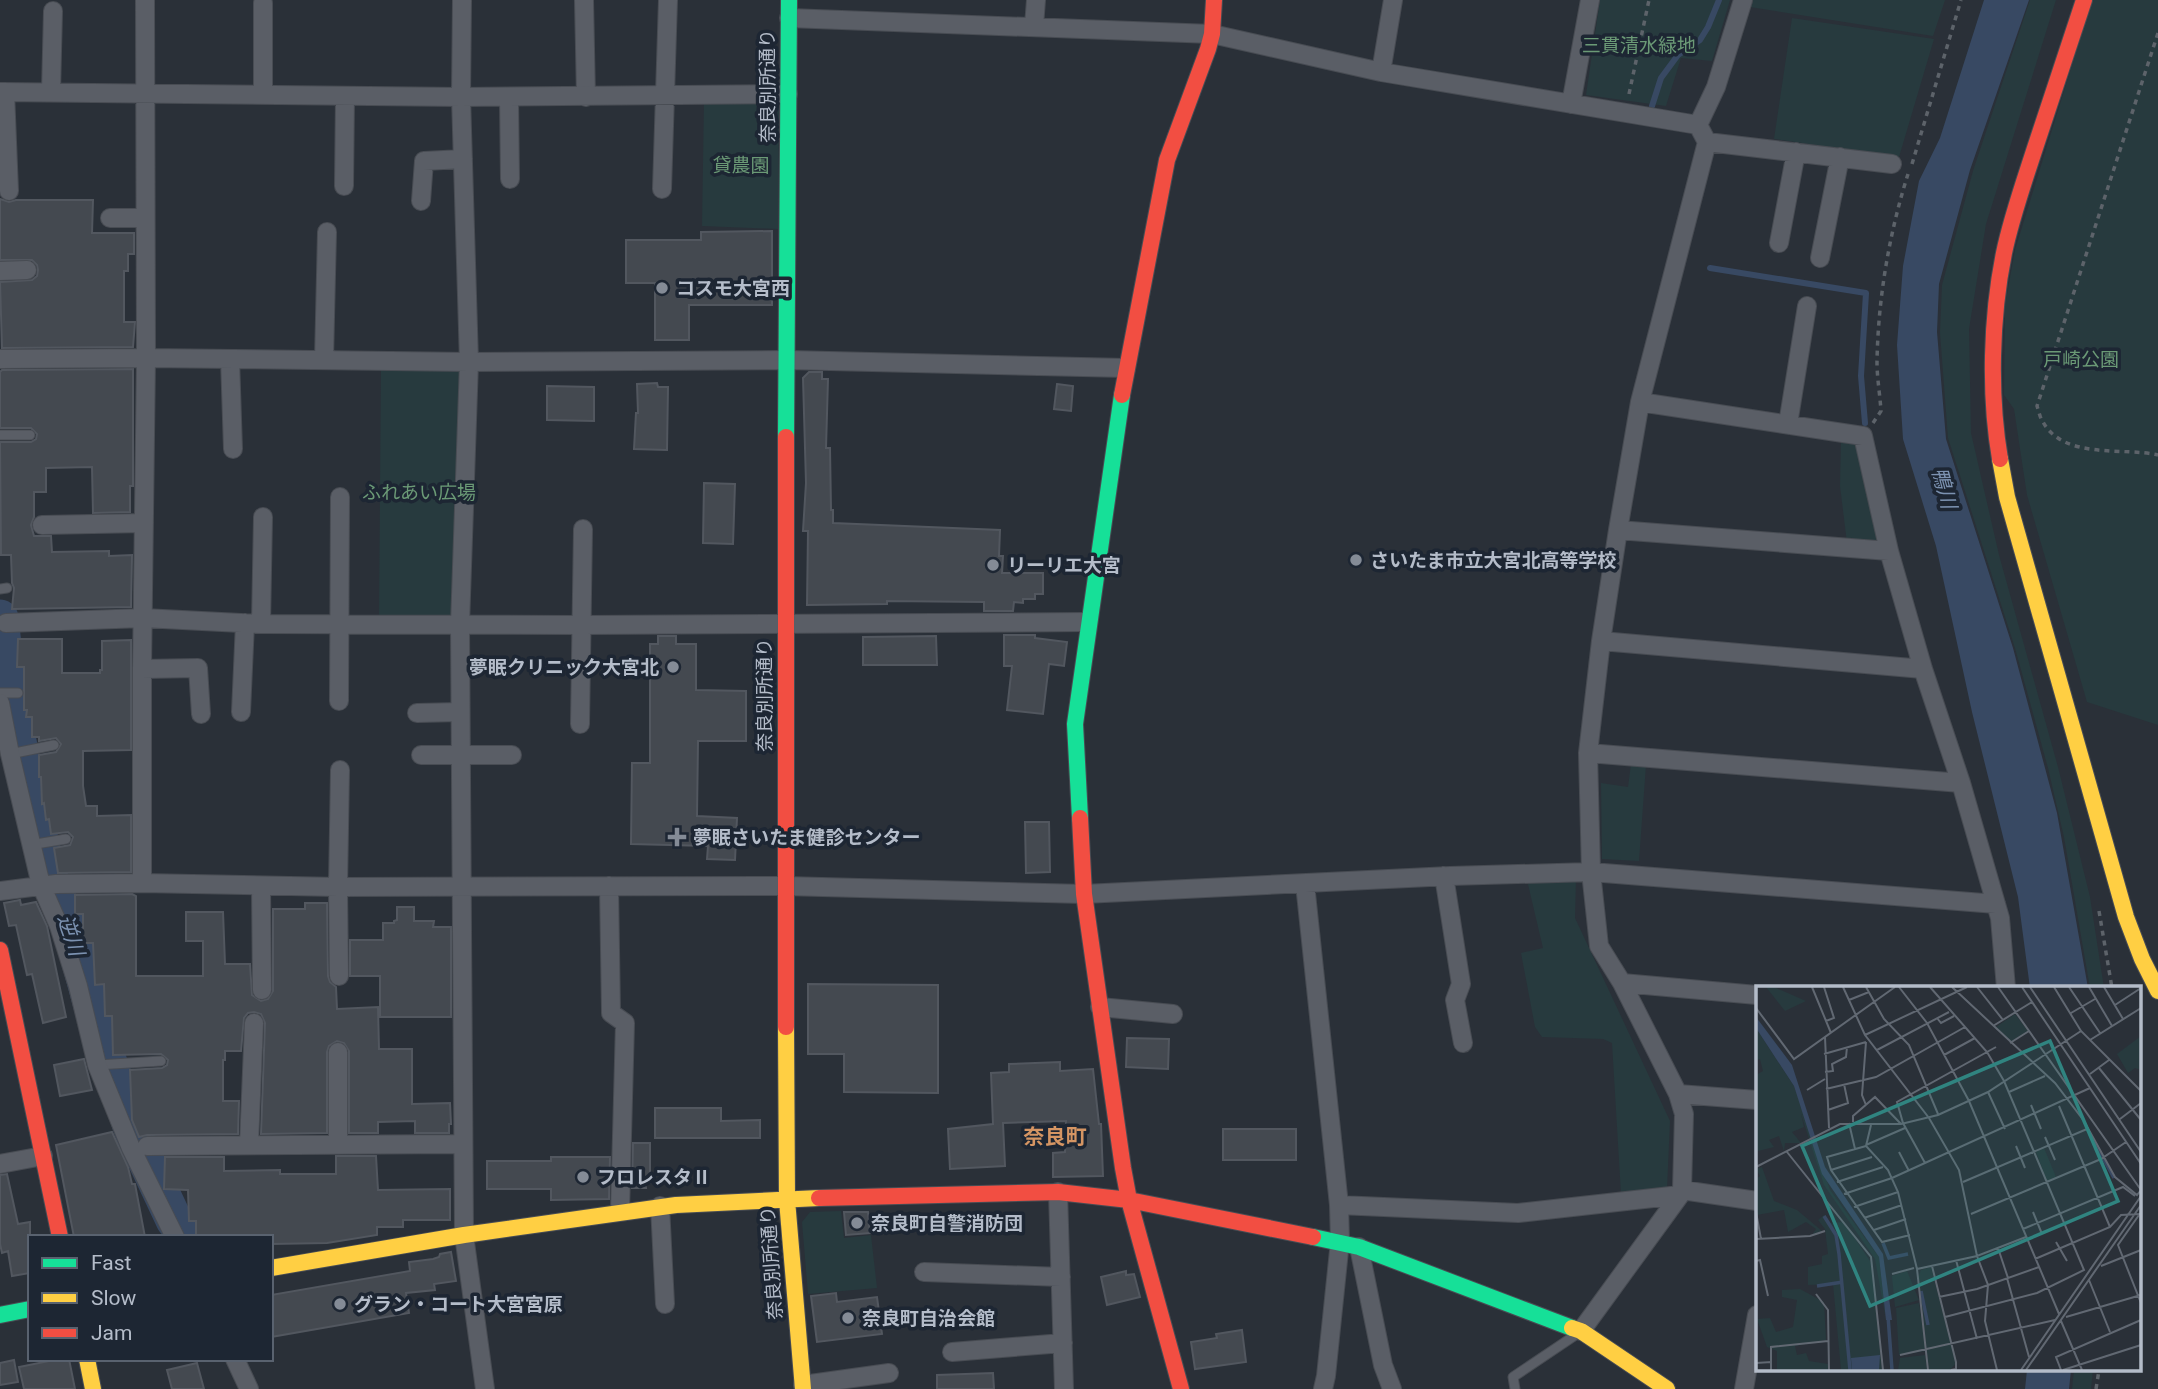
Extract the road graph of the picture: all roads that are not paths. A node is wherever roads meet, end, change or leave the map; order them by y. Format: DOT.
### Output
graph roads {
  1 [pos="145,0"];
  2 [pos="461,0"];
  3 [pos="584,0"];
  4 [pos="668,0"];
  5 [pos="1036,0"];
  6 [pos="1214,0"];
  7 [pos="1392,0"];
  8 [pos="1590,0"];
  9 [pos="1743,0"];
  10 [pos="2084,0"];
  11 [pos="263,3"];
  12 [pos="789,9"];
  13 [pos="53,11"];
  14 [pos="1034,26"];
  15 [pos="1212,34"];
  16 [pos="1381,72"];
  17 [pos="3,92"];
  18 [pos="51,92"];
  19 [pos="145,93"];
  20 [pos="263,94"];
  21 [pos="788,94"];
  22 [pos="345,96"];
  23 [pos="664,96"];
  24 [pos="461,97"];
  25 [pos="509,97"];
  26 [pos="586,97"];
  27 [pos="1571,104"];
  28 [pos="1698,125"];
  29 [pos="1707,142"];
  30 [pos="1796,152"];
  31 [pos="1840,157"];
  32 [pos="463,159"];
  33 [pos="1892,164"];
  34 [pos="510,179"];
  35 [pos="344,186"];
  36 [pos="662,188"];
  37 [pos="9,191"];
  38 [pos="421,201"];
  39 [pos="110,218"];
  40 [pos="145,218"];
  41 [pos="327,232"];
  42 [pos="1779,243"];
  43 [pos="1820,258"];
  44 [pos="27,270"];
  45 [pos="0,271"];
  46 [pos="1807,306"];
  47 [pos="146,358"];
  48 [pos="0,359"];
  49 [pos="230,359"];
  50 [pos="324,360"];
  51 [pos="788,360"];
  52 [pos="469,362"];
  53 [pos="1126,368"];
  54 [pos="1640,402"];
  55 [pos="1788,424"];
  56 [pos="0,435"];
  57 [pos="30,435"];
  58 [pos="233,449"];
  59 [pos="340,496"];
  60 [pos="263,517"];
  61 [pos="144,523"];
  62 [pos="42,525"];
  63 [pos="583,529"];
  64 [pos="1618,530"];
  65 [pos="1889,551"];
  66 [pos="143,618"];
  67 [pos="1088,621"];
  68 [pos="6,623"];
  69 [pos="253,624"];
  70 [pos="338,624"];
  71 [pos="785,624"];
  72 [pos="460,625"];
  73 [pos="582,625"];
  74 [pos="1601,641"];
  75 [pos="142,669"];
  76 [pos="1923,669"];
  77 [pos="7,695"];
  78 [pos="339,701"];
  79 [pos="241,712"];
  80 [pos="460,712"];
  81 [pos="416,713"];
  82 [pos="201,714"];
  83 [pos="580,724"];
  84 [pos="54,745"];
  85 [pos="16,752"];
  86 [pos="1588,753"];
  87 [pos="421,755"];
  88 [pos="460,755"];
  89 [pos="512,755"];
  90 [pos="340,770"];
  91 [pos="1961,783"];
  92 [pos="66,839"];
  93 [pos="37,844"];
  94 [pos="1591,872"];
  95 [pos="1444,876"];
  96 [pos="142,883"];
  97 [pos="1305,884"];
  98 [pos="48,885"];
  99 [pos="261,886"];
  100 [pos="609,886"];
  101 [pos="785,886"];
  102 [pos="338,887"];
  103 [pos="460,887"];
  104 [pos="0,891"];
  105 [pos="1084,894"];
  106 [pos="1996,904"];
  107 [pos="0,950"];
  108 [pos="339,976"];
  109 [pos="1622,982"];
  110 [pos="2006,986"];
  111 [pos="262,990"];
  112 [pos="2158,991"];
  113 [pos="1756,995"];
  114 [pos="1100,1007"];
  115 [pos="1173,1014"];
  116 [pos="254,1023"];
  117 [pos="1463,1043"];
  118 [pos="338,1052"];
  119 [pos="161,1061"];
  120 [pos="105,1064"];
  121 [pos="1678,1094"];
  122 [pos="1756,1100"];
  123 [pos="249,1144"];
  124 [pos="338,1144"];
  125 [pos="463,1144"];
  126 [pos="146,1146"];
  127 [pos="43,1156"];
  128 [pos="0,1164"];
  129 [pos="1058,1192"];
  130 [pos="1681,1193"];
  131 [pos="787,1200"];
  132 [pos="1129,1200"];
  133 [pos="1756,1202"];
  134 [pos="1339,1205"];
  135 [pos="660,1206"];
  136 [pos="620,1211"];
  137 [pos="464,1234"];
  138 [pos="60,1235"];
  139 [pos="174,1235"];
  140 [pos="1340,1241"];
  141 [pos="1359,1247"];
  142 [pos="273,1268"];
  143 [pos="924,1272"];
  144 [pos="1061,1277"];
  145 [pos="665,1304"];
  146 [pos="28,1309"];
  147 [pos="0,1315"];
  148 [pos="1756,1321"];
  149 [pos="1581,1331"];
  150 [pos="1063,1343"];
  151 [pos="952,1352"];
  152 [pos="86,1361"];
  153 [pos="236,1361"];
  154 [pos="889,1373"];
  155 [pos="803,1387"];
  156 [pos="93,1389"];
  157 [pos="249,1389"];
  158 [pos="485,1389"];
  159 [pos="1063,1389"];
  160 [pos="1181,1389"];
  161 [pos="1323,1389"];
  162 [pos="1392,1389"];
  163 [pos="1515,1389"];
  164 [pos="1667,1389"];
  165 [pos="1744,1389"];
  1 -- 19 [label="street"];
  2 -- 24 [label="street"];
  3 -- 26 [label="street"];
  4 -- 23 [label="street"];
  5 -- 14 [label="street"];
  6 -- 15 [label="street"];
  7 -- 16 [label="street"];
  8 -- 27 [label="street"];
  9 -- 28 [label="street"];
  10 -- 112 [label="street"];
  11 -- 20 [label="street"];
  12 -- 14 [label="street"];
  12 -- 21 [label="street, 奈良別所通り"];
  13 -- 18 [label="street"];
  14 -- 15 [label="street"];
  15 -- 16 [label="street"];
  15 -- 53 [label="street"];
  16 -- 27 [label="street"];
  17 -- 18 [label="street"];
  17 -- 37 [label="street"];
  18 -- 19 [label="street"];
  19 -- 20 [label="street"];
  19 -- 40 [label="street"];
  20 -- 22 [label="street"];
  21 -- 23 [label="street"];
  21 -- 51 [label="street, 奈良別所通り"];
  22 -- 24 [label="street"];
  22 -- 35 [label="street"];
  23 -- 26 [label="street"];
  23 -- 36 [label="street"];
  24 -- 25 [label="street"];
  24 -- 32 [label="street"];
  25 -- 26 [label="street"];
  25 -- 34 [label="street"];
  27 -- 28 [label="street"];
  28 -- 29 [label="street"];
  29 -- 30 [label="street"];
  29 -- 54 [label="street"];
  30 -- 31 [label="street"];
  30 -- 42 [label="street"];
  31 -- 33 [label="street"];
  31 -- 43 [label="street"];
  32 -- 38 [label="street"];
  32 -- 52 [label="street"];
  39 -- 40 [label="street"];
  40 -- 47 [label="street"];
  41 -- 50 [label="street"];
  44 -- 45 [label="street"];
  46 -- 55 [label="street"];
  47 -- 48 [label="street"];
  47 -- 49 [label="street"];
  47 -- 61 [label="street"];
  49 -- 50 [label="street"];
  49 -- 58 [label="street"];
  50 -- 52 [label="street"];
  51 -- 52 [label="street"];
  51 -- 53 [label="street"];
  51 -- 71 [label="street, 奈良別所通り"];
  52 -- 72 [label="street"];
  53 -- 67 [label="street"];
  54 -- 55 [label="street"];
  54 -- 64 [label="street"];
  55 -- 65 [label="street"];
  56 -- 57 [label="lane"];
  59 -- 70 [label="street"];
  60 -- 69 [label="street"];
  61 -- 62 [label="street"];
  61 -- 66 [label="street"];
  63 -- 73 [label="street"];
  64 -- 65 [label="street"];
  64 -- 74 [label="street"];
  65 -- 76 [label="street"];
  66 -- 68 [label="street"];
  66 -- 69 [label="street"];
  66 -- 75 [label="street"];
  67 -- 71 [label="street"];
  67 -- 105 [label="street"];
  69 -- 70 [label="street"];
  69 -- 79 [label="street"];
  70 -- 72 [label="street"];
  70 -- 78 [label="street"];
  71 -- 73 [label="street"];
  71 -- 101 [label="street, 奈良別所通り"];
  72 -- 73 [label="street"];
  72 -- 80 [label="street"];
  73 -- 83 [label="street"];
  74 -- 76 [label="street"];
  74 -- 86 [label="street"];
  75 -- 82 [label="street"];
  75 -- 96 [label="street"];
  76 -- 91 [label="street"];
  77 -- 85 [label="street"];
  80 -- 81 [label="street"];
  80 -- 88 [label="street"];
  84 -- 85 [label="lane"];
  85 -- 93 [label="street"];
  86 -- 91 [label="street"];
  86 -- 94 [label="street"];
  87 -- 88 [label="street"];
  88 -- 89 [label="street"];
  88 -- 103 [label="street"];
  90 -- 102 [label="street"];
  91 -- 106 [label="street"];
  92 -- 93 [label="lane"];
  93 -- 98 [label="street"];
  94 -- 95 [label="street"];
  94 -- 106 [label="street"];
  94 -- 109 [label="street"];
  95 -- 97 [label="street"];
  95 -- 117 [label="street"];
  96 -- 98 [label="street"];
  96 -- 99 [label="street"];
  97 -- 105 [label="street"];
  97 -- 134 [label="street"];
  98 -- 104 [label="street"];
  98 -- 120 [label="street"];
  99 -- 102 [label="street"];
  99 -- 111 [label="street"];
  100 -- 101 [label="street"];
  100 -- 103 [label="street"];
  100 -- 136 [label="street"];
  101 -- 105 [label="street"];
  101 -- 131 [label="street, 奈良別所通り"];
  102 -- 103 [label="street"];
  102 -- 108 [label="street"];
  103 -- 125 [label="street"];
  105 -- 114 [label="street"];
  106 -- 110 [label="street"];
  107 -- 127 [label="street"];
  109 -- 113 [label="street"];
  109 -- 121 [label="street"];
  114 -- 115 [label="street"];
  114 -- 132 [label="street"];
  116 -- 123 [label="street"];
  118 -- 124 [label="street"];
  119 -- 120 [label="lane"];
  120 -- 139 [label="street"];
  121 -- 122 [label="street"];
  121 -- 130 [label="street"];
  123 -- 124 [label="street"];
  123 -- 126 [label="street"];
  124 -- 125 [label="street"];
  125 -- 137 [label="street"];
  127 -- 128 [label="street"];
  127 -- 138 [label="street"];
  129 -- 131 [label="street"];
  129 -- 132 [label="street"];
  129 -- 144 [label="street"];
  130 -- 133 [label="street"];
  130 -- 134 [label="street"];
  130 -- 149 [label="street"];
  131 -- 135 [label="street"];
  131 -- 155 [label="street, 奈良別所通り"];
  132 -- 140 [label="street"];
  132 -- 160 [label="street"];
  134 -- 140 [label="street"];
  135 -- 136 [label="street"];
  135 -- 145 [label="street"];
  136 -- 137 [label="street"];
  137 -- 142 [label="street"];
  137 -- 158 [label="street"];
  140 -- 141 [label="street"];
  140 -- 161 [label="street"];
  141 -- 149 [label="street"];
  141 -- 162 [label="street"];
  143 -- 144 [label="street"];
  144 -- 150 [label="street"];
  146 -- 147 [label="street"];
  148 -- 165 [label="street"];
  149 -- 163 [label="lane"];
  149 -- 164 [label="street"];
  150 -- 151 [label="street"];
  150 -- 159 [label="street"];
  152 -- 156 [label="street"];
  153 -- 157 [label="street"];
  154 -- 155 [label="street"];
}
